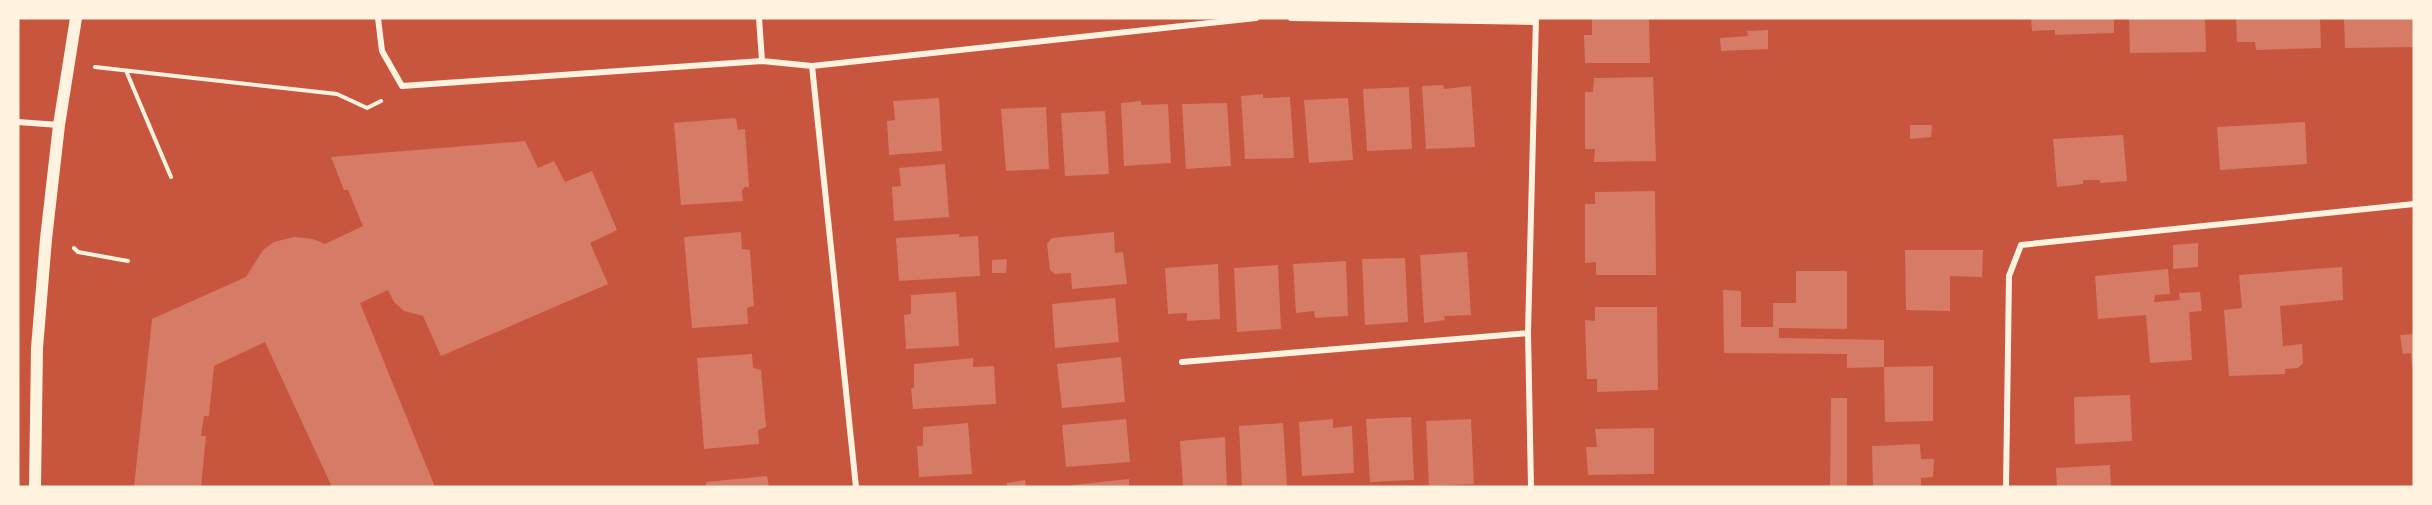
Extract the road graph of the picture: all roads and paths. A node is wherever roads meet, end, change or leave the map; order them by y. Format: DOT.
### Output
graph roads {
  1 [pos="76,18"];
  2 [pos="378,18"];
  3 [pos="759,18"];
  4 [pos="1256,18"];
  5 [pos="1291,18"];
  6 [pos="1535,20"];
  7 [pos="762,61"];
  8 [pos="71,63"];
  9 [pos="812,66"];
  10 [pos="127,72"];
  11 [pos="402,86"];
  12 [pos="18,122"];
  13 [pos="59,125"];
  14 [pos="171,177"];
  15 [pos="2414,204"];
  16 [pos="46,239"];
  17 [pos="128,261"];
  18 [pos="1528,333"];
  19 [pos="1182,362"];
  20 [pos="35,487"];
  21 [pos="856,487"];
  22 [pos="1531,487"];
  23 [pos="2006,487"];
  1 -- 8 [label="main road"];
  2 -- 11 [label="street"];
  3 -- 7 [label="street"];
  4 -- 9 [label="street"];
  5 -- 6 [label="street"];
  6 -- 18 [label="street"];
  7 -- 9 [label="street"];
  7 -- 11 [label="street"];
  8 -- 10 [label="path"];
  8 -- 13 [label="main road"];
  9 -- 21 [label="street"];
  10 -- 11 [label="path"];
  10 -- 14 [label="path"];
  12 -- 13 [label="street"];
  13 -- 16 [label="main road"];
  15 -- 23 [label="street"];
  16 -- 17 [label="path"];
  16 -- 20 [label="main road"];
  18 -- 19 [label="street"];
  18 -- 22 [label="street"];
}
